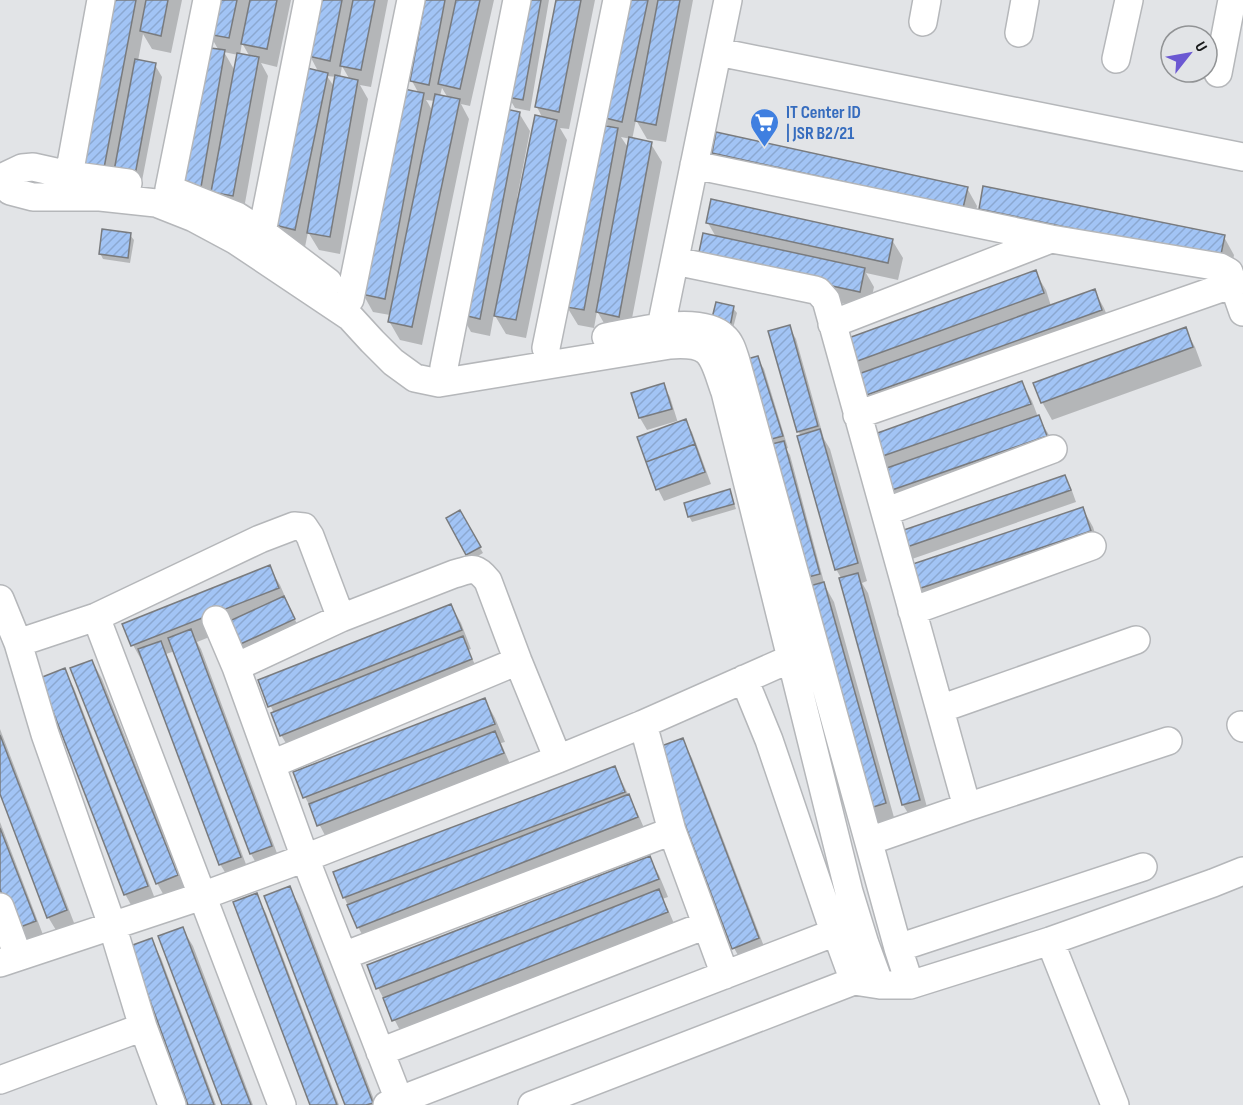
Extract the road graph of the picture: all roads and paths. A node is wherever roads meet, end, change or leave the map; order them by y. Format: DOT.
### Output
graph roads {
  1 [pos="101,0"];
  2 [pos="207,0"];
  3 [pos="308,0"];
  4 [pos="411,0"];
  5 [pos="517,0"];
  6 [pos="617,0"];
  7 [pos="728,0"];
  8 [pos="1025,0"];
  9 [pos="1129,0"];
  10 [pos="1232,0"];
  11 [pos="1019,33"];
  12 [pos="718,52"];
  13 [pos="1116,59"];
  14 [pos="1219,68"];
  15 [pos="1243,157"];
  16 [pos="694,165"];
  17 [pos="69,175"];
  18 [pos="0,178"];
  19 [pos="169,189"];
  20 [pos="262,232"];
  21 [pos="1051,239"];
  22 [pos="675,261"];
  23 [pos="1233,284"];
  24 [pos="350,298"];
  25 [pos="1243,312"];
  26 [pos="832,324"];
  27 [pos="661,327"];
  28 [pos="546,348"];
  29 [pos="444,367"];
  30 [pos="857,415"];
  31 [pos="1053,449"];
  32 [pos="885,512"];
  33 [pos="1092,546"];
  34 [pos="0,599"];
  35 [pos="912,611"];
  36 [pos="96,617"];
  37 [pos="341,618"];
  38 [pos="216,620"];
  39 [pos="1136,640"];
  40 [pos="18,642"];
  41 [pos="790,659"];
  42 [pos="518,661"];
  43 [pos="236,667"];
  44 [pos="744,679"];
  45 [pos="940,710"];
  46 [pos="643,724"];
  47 [pos="1168,741"];
  48 [pos="558,759"];
  49 [pos="272,764"];
  50 [pos="966,807"];
  51 [pos="672,831"];
  52 [pos="869,841"];
  53 [pos="305,858"];
  54 [pos="1143,867"];
  55 [pos="1243,871"];
  56 [pos="202,896"];
  57 [pos="0,907"];
  58 [pos="112,925"];
  59 [pos="706,925"];
  60 [pos="836,932"];
  61 [pos="1050,940"];
  62 [pos="898,948"];
  63 [pos="343,956"];
  64 [pos="9,959"];
  65 [pos="725,975"];
  66 [pos="854,981"];
  67 [pos="880,985"];
  68 [pos="910,985"];
  69 [pos="143,1027"];
  70 [pos="380,1052"];
  71 [pos="0,1080"];
  72 [pos="393,1103"];
  73 [pos="172,1105"];
  74 [pos="282,1105"];
  75 [pos="532,1105"];
  76 [pos="1115,1105"];
  1 -- 17 [label="street"];
  2 -- 19 [label="street"];
  3 -- 20 [label="street"];
  4 -- 24 [label="street"];
  5 -- 29 [label="street"];
  6 -- 28 [label="street"];
  7 -- 12 [label="street"];
  8 -- 11 [label="street"];
  9 -- 13 [label="street"];
  10 -- 14 [label="street"];
  12 -- 15 [label="street"];
  12 -- 16 [label="street"];
  16 -- 21 [label="street"];
  16 -- 22 [label="street"];
  17 -- 18 [label="street"];
  17 -- 19 [label="street"];
  18 -- 41 [label="street"];
  19 -- 20 [label="street"];
  20 -- 24 [label="street"];
  21 -- 23 [label="street"];
  21 -- 26 [label="street"];
  22 -- 26 [label="street"];
  22 -- 27 [label="street"];
  23 -- 25 [label="street"];
  23 -- 30 [label="street"];
  24 -- 29 [label="street"];
  26 -- 30 [label="street"];
  27 -- 28 [label="street"];
  27 -- 52 [label="street"];
  28 -- 29 [label="street"];
  30 -- 32 [label="street"];
  31 -- 32 [label="street"];
  32 -- 35 [label="street"];
  33 -- 35 [label="street"];
  34 -- 40 [label="street"];
  35 -- 45 [label="street"];
  36 -- 37 [label="street"];
  36 -- 40 [label="street"];
  36 -- 56 [label="street"];
  37 -- 42 [label="street"];
  37 -- 43 [label="street"];
  38 -- 43 [label="street"];
  39 -- 45 [label="street"];
  40 -- 58 [label="street"];
  41 -- 44 [label="street"];
  41 -- 67 [label="street"];
  42 -- 48 [label="street"];
  42 -- 49 [label="street"];
  43 -- 49 [label="street"];
  44 -- 46 [label="street"];
  44 -- 60 [label="street"];
  45 -- 50 [label="street"];
  46 -- 48 [label="street"];
  46 -- 51 [label="street"];
  47 -- 50 [label="street"];
  48 -- 53 [label="street"];
  49 -- 53 [label="street"];
  50 -- 52 [label="street"];
  51 -- 59 [label="street"];
  51 -- 63 [label="street"];
  52 -- 62 [label="street"];
  53 -- 56 [label="street"];
  53 -- 63 [label="street"];
  54 -- 62 [label="street"];
  55 -- 61 [label="street"];
  56 -- 58 [label="street"];
  56 -- 74 [label="street"];
  57 -- 64 [label="street"];
  58 -- 64 [label="street"];
  58 -- 69 [label="street"];
  59 -- 65 [label="street"];
  59 -- 70 [label="street"];
  60 -- 65 [label="street"];
  60 -- 66 [label="street"];
  61 -- 68 [label="street"];
  61 -- 76 [label="street"];
  62 -- 68 [label="street"];
  63 -- 70 [label="street"];
  65 -- 72 [label="street"];
  66 -- 67 [label="street"];
  66 -- 75 [label="street"];
  67 -- 68 [label="street"];
  69 -- 71 [label="street"];
  69 -- 73 [label="street"];
  70 -- 72 [label="street"];
}
